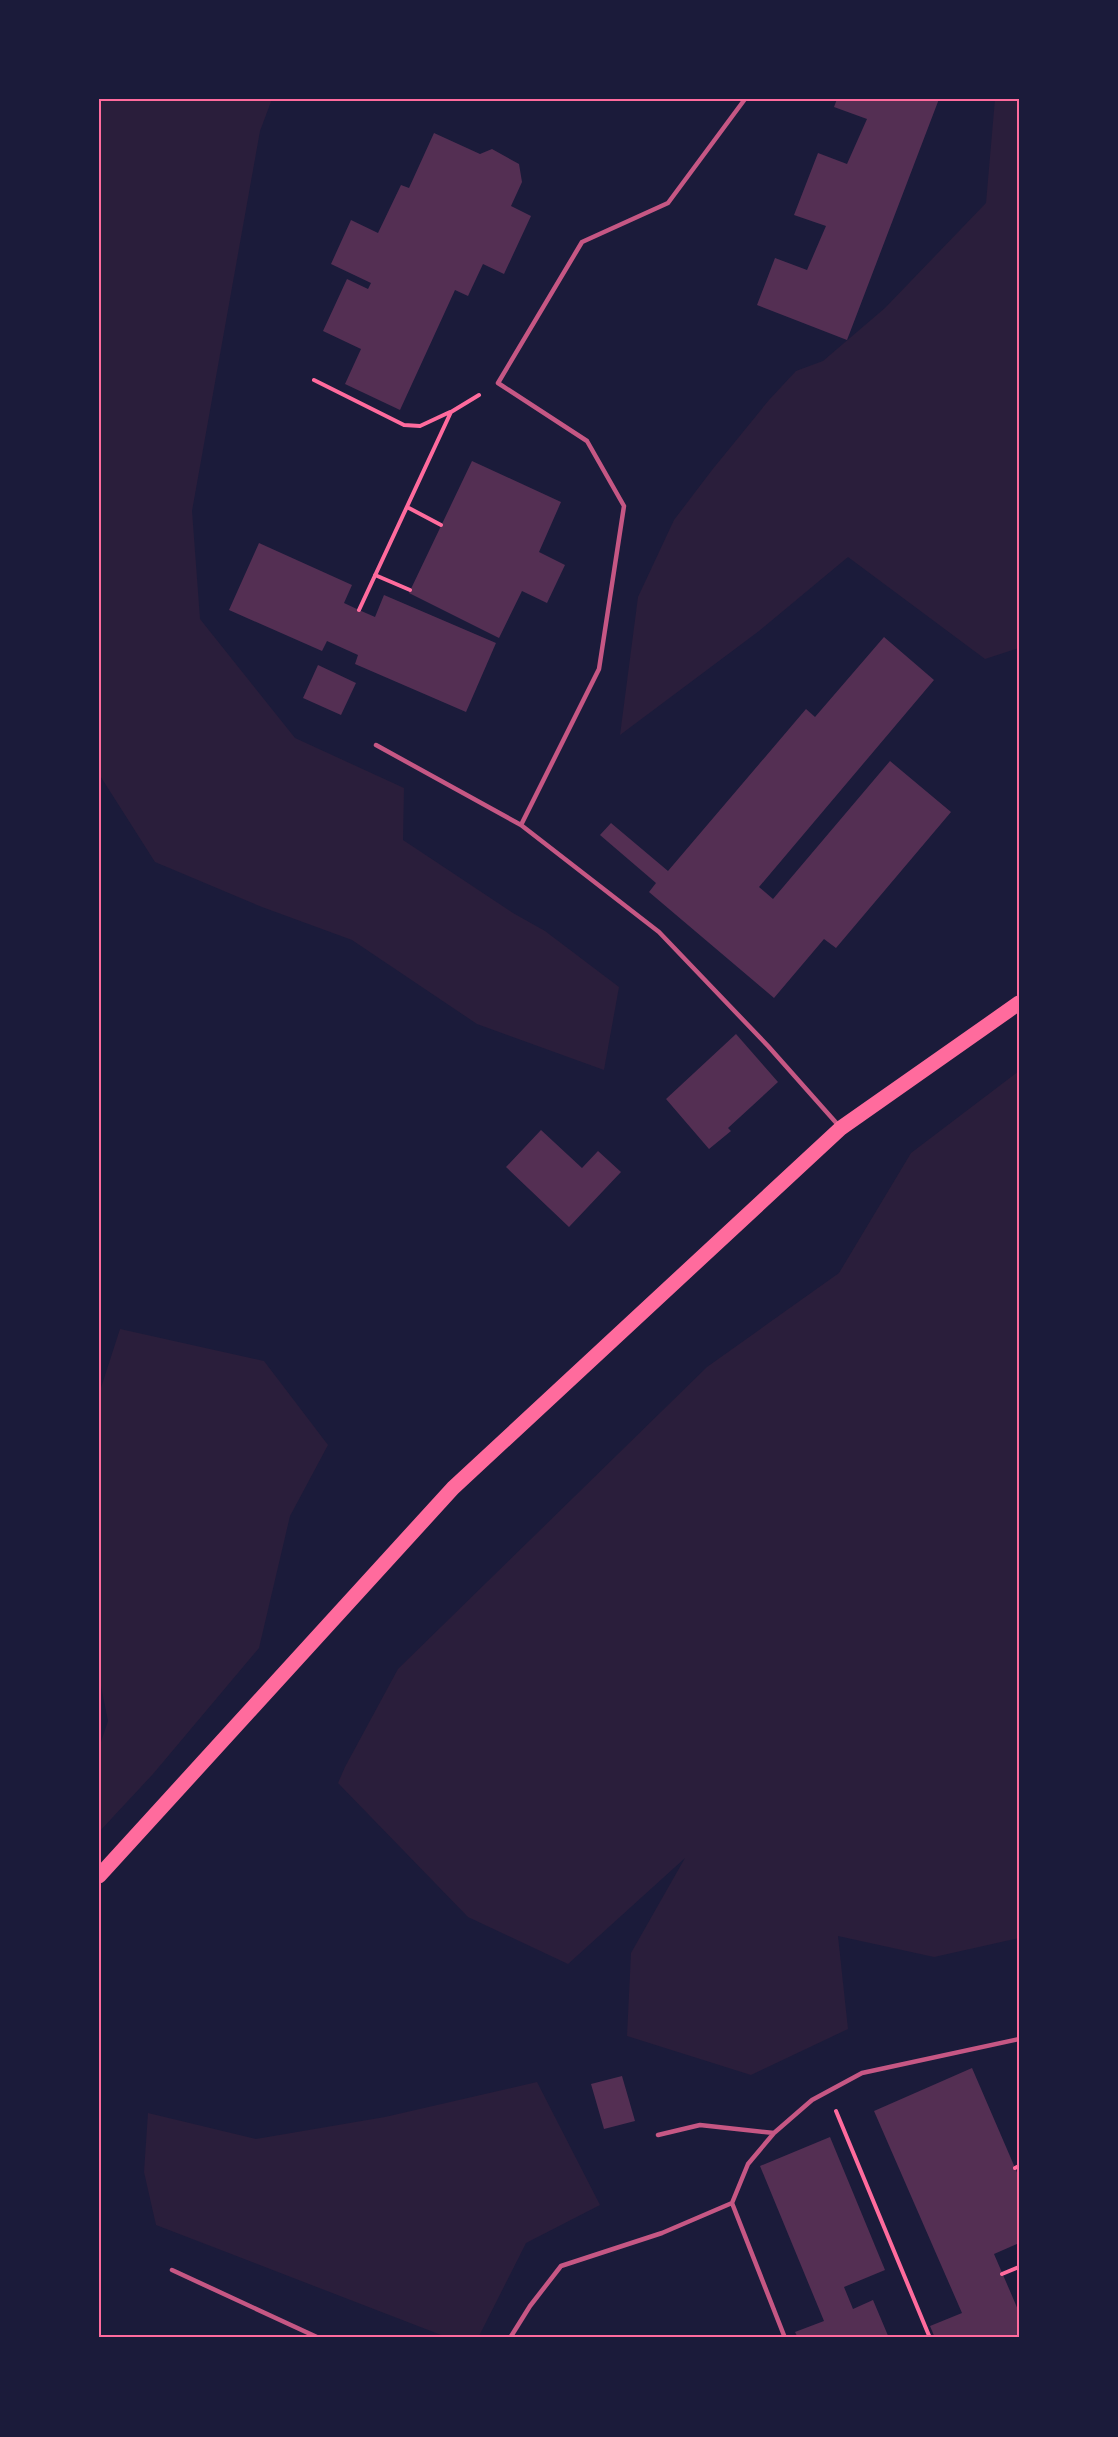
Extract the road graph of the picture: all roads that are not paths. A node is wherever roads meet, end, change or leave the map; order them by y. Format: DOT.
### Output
graph roads {
  1 [pos="745,99"];
  2 [pos="376,745"];
  3 [pos="521,825"];
  4 [pos="1019,1003"];
  5 [pos="841,1128"];
  6 [pos="99,1876"];
  7 [pos="1019,2039"];
  8 [pos="774,2133"];
  9 [pos="658,2135"];
  10 [pos="732,2203"];
  11 [pos="172,2270"];
  12 [pos="319,2338"];
  13 [pos="510,2338"];
  14 [pos="785,2338"];
  1 -- 3 [label="lane"];
  2 -- 3 [label="lane"];
  3 -- 5 [label="lane"];
  4 -- 5 [label="main road"];
  5 -- 6 [label="main road"];
  7 -- 8 [label="lane"];
  8 -- 9 [label="lane"];
  8 -- 10 [label="lane"];
  10 -- 13 [label="lane"];
  10 -- 14 [label="lane"];
  11 -- 12 [label="lane"];
}
